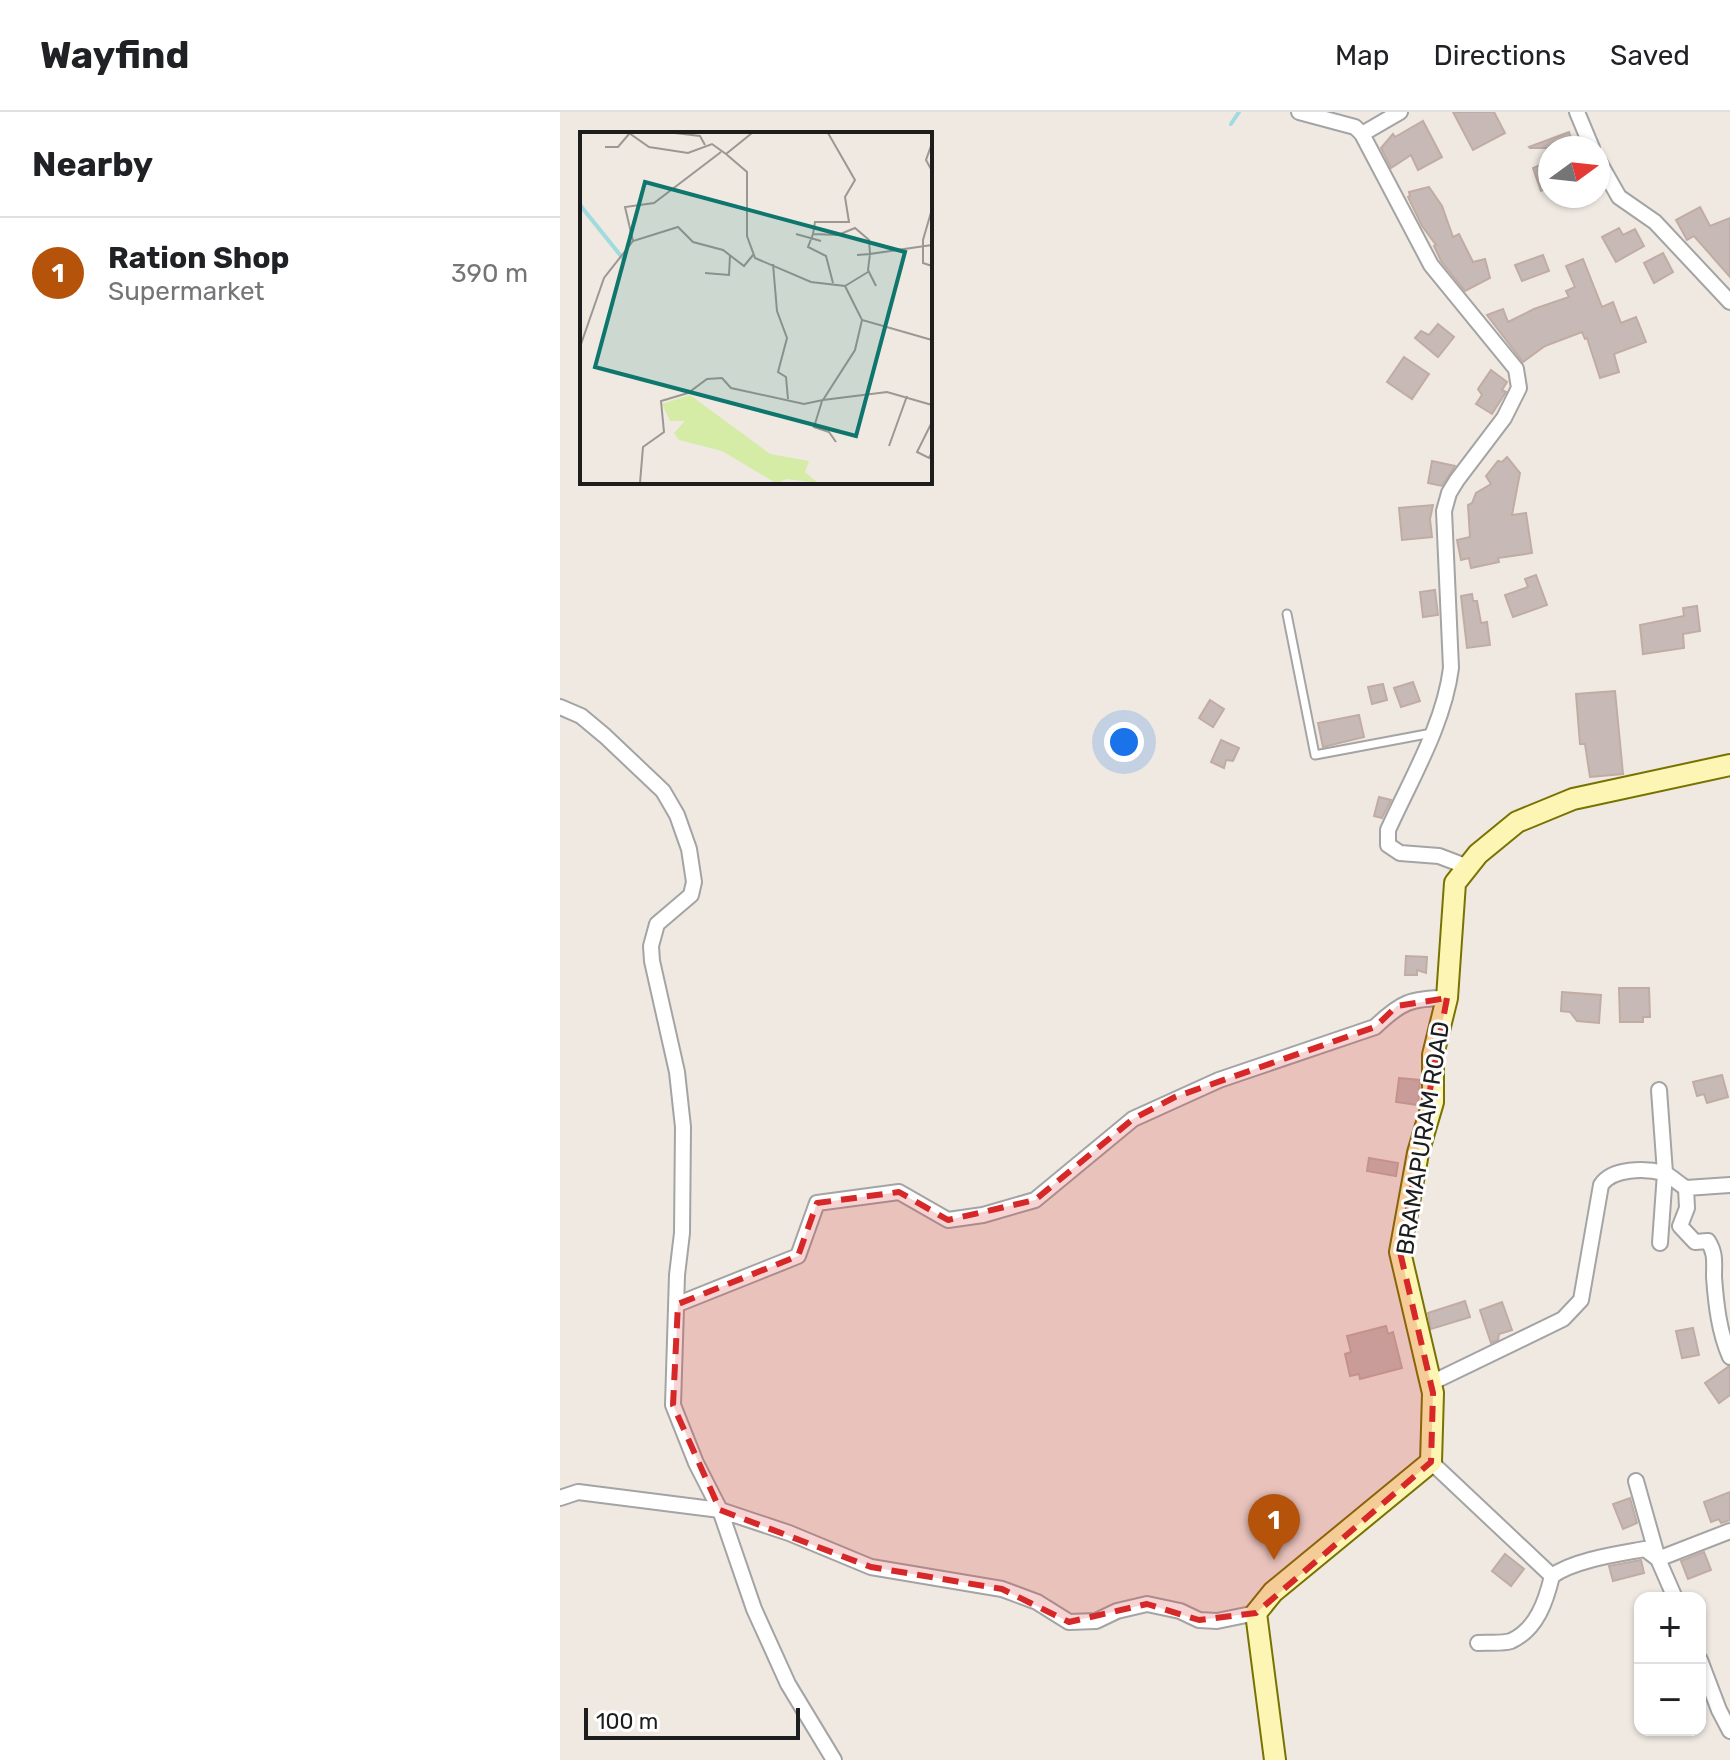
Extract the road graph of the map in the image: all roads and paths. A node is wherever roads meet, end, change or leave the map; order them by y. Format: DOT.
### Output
graph roads {
  1 [pos="1299,112"];
  2 [pos="1400,112"];
  3 [pos="1577,112"];
  4 [pos="1362,134"];
  5 [pos="1587,136"];
  6 [pos="1610,181"];
  7 [pos="1730,302"];
  8 [pos="1287,614"];
  9 [pos="560,707"];
  10 [pos="1432,732"];
  11 [pos="1730,765"];
  12 [pos="1468,867"];
  13 [pos="1447,998"];
  14 [pos="1659,1090"];
  15 [pos="1665,1173"];
  16 [pos="1730,1185"];
  17 [pos="1686,1188"];
  18 [pos="1660,1243"];
  19 [pos="678,1304"];
  20 [pos="1730,1357"];
  21 [pos="1431,1383"];
  22 [pos="1431,1462"];
  23 [pos="1636,1481"];
  24 [pos="560,1498"];
  25 [pos="720,1510"];
  26 [pos="1730,1531"];
  27 [pos="1658,1559"];
  28 [pos="1552,1576"];
  29 [pos="1672,1592"];
  30 [pos="1256,1613"];
  31 [pos="1478,1643"];
  32 [pos="1702,1664"];
  33 [pos="1730,1731"];
  34 [pos="834,1760"];
  35 [pos="1275,1760"];
  1 -- 4 [label="street"];
  2 -- 4 [label="street"];
  3 -- 5 [label="street"];
  4 -- 10 [label="street"];
  6 -- 7 [label="street"];
  8 -- 10 [label="lane"];
  9 -- 19 [label="street"];
  10 -- 12 [label="street"];
  11 -- 12 [label="street, BRAMAPURAM ROAD"];
  12 -- 13 [label="street, BRAMAPURAM ROAD"];
  13 -- 19 [label="street"];
  13 -- 21 [label="street, BRAMAPURAM ROAD"];
  14 -- 15 [label="street"];
  15 -- 17 [label="street"];
  15 -- 18 [label="street"];
  15 -- 21 [label="street"];
  16 -- 17 [label="street"];
  17 -- 20 [label="street"];
  19 -- 25 [label="street"];
  21 -- 22 [label="street, BRAMAPURAM ROAD"];
  22 -- 28 [label="street"];
  22 -- 30 [label="street"];
  23 -- 27 [label="street"];
  24 -- 25 [label="street"];
  25 -- 30 [label="street"];
  25 -- 34 [label="street"];
  26 -- 27 [label="street"];
  27 -- 28 [label="street"];
  27 -- 29 [label="street"];
  28 -- 31 [label="street"];
  30 -- 35 [label="street"];
  32 -- 33 [label="street"];
}
